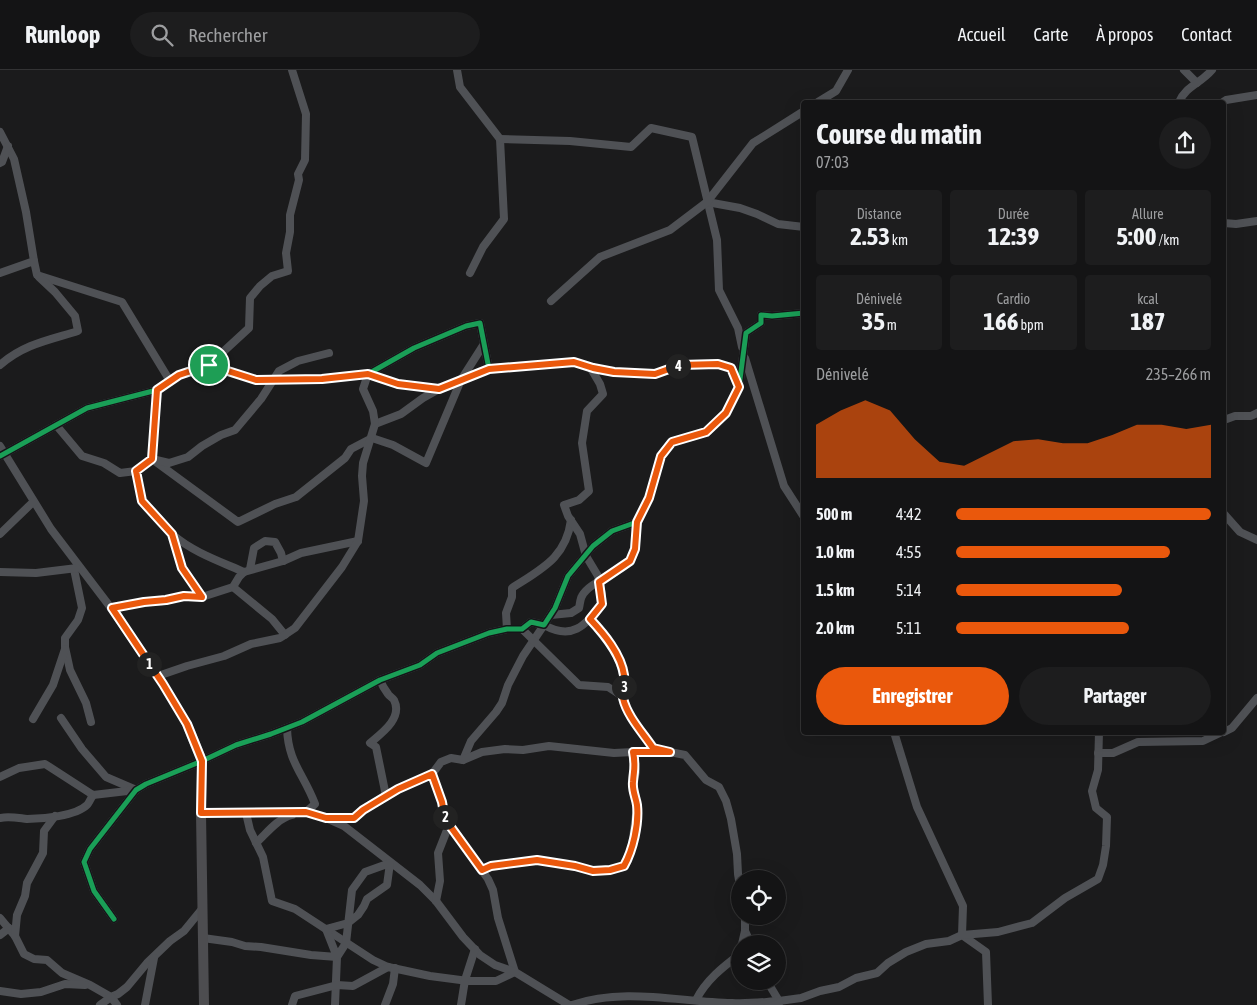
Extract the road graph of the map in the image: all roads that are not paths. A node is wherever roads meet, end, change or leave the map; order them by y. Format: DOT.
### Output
graph roads {
  1 [pos="292,70"];
  2 [pos="457,70"];
  3 [pos="848,70"];
  4 [pos="1184,70"];
  5 [pos="1212,70"];
  6 [pos="1197,83"];
  7 [pos="1257,95"];
  8 [pos="821,100"];
  9 [pos="1180,100"];
  10 [pos="1226,100"];
  11 [pos="801,113"];
  12 [pos="0,132"];
  13 [pos="500,140"];
  14 [pos="8,146"];
  15 [pos="0,163"];
  16 [pos="707,202"];
  17 [pos="1257,222"];
  18 [pos="1226,223"];
  19 [pos="801,227"];
  20 [pos="34,261"];
  21 [pos="0,273"];
  22 [pos="470,273"];
  23 [pos="37,275"];
  24 [pos="551,301"];
  25 [pos="801,312"];
  26 [pos="484,344"];
  27 [pos="329,353"];
  28 [pos="744,357"];
  29 [pos="0,365"];
  30 [pos="209,365"];
  31 [pos="590,367"];
  32 [pos="489,369"];
  33 [pos="368,374"];
  34 [pos="273,380"];
  35 [pos="461,380"];
  36 [pos="170,381"];
  37 [pos="739,387"];
  38 [pos="439,389"];
  39 [pos="157,390"];
  40 [pos="1257,413"];
  41 [pos="1226,419"];
  42 [pos="375,424"];
  43 [pos="56,425"];
  44 [pos="372,438"];
  45 [pos="0,446"];
  46 [pos="2,455"];
  47 [pos="152,459"];
  48 [pos="136,471"];
  49 [pos="33,502"];
  50 [pos="801,512"];
  51 [pos="1226,516"];
  52 [pos="571,520"];
  53 [pos="637,522"];
  54 [pos="0,534"];
  55 [pos="172,534"];
  56 [pos="1257,540"];
  57 [pos="358,541"];
  58 [pos="586,556"];
  59 [pos="283,561"];
  60 [pos="78,568"];
  61 [pos="247,570"];
  62 [pos="0,572"];
  63 [pos="599,582"];
  64 [pos="233,587"];
  65 [pos="202,597"];
  66 [pos="112,608"];
  67 [pos="551,615"];
  68 [pos="590,619"];
  69 [pos="544,625"];
  70 [pos="507,629"];
  71 [pos="522,629"];
  72 [pos="286,635"];
  73 [pos="534,640"];
  74 [pos="66,648"];
  75 [pos="158,676"];
  76 [pos="380,680"];
  77 [pos="622,696"];
  78 [pos="1257,698"];
  79 [pos="61,718"];
  80 [pos="33,720"];
  81 [pos="91,722"];
  82 [pos="187,724"];
  83 [pos="287,728"];
  84 [pos="1226,731"];
  85 [pos="895,735"];
  86 [pos="1099,735"];
  87 [pos="1217,735"];
  88 [pos="633,752"];
  89 [pos="670,752"];
  90 [pos="1098,753"];
  91 [pos="463,760"];
  92 [pos="202,761"];
  93 [pos="432,774"];
  94 [pos="0,777"];
  95 [pos="136,790"];
  96 [pos="93,795"];
  97 [pos="386,796"];
  98 [pos="246,812"];
  99 [pos="306,812"];
  100 [pos="201,813"];
  101 [pos="56,816"];
  102 [pos="0,818"];
  103 [pos="326,818"];
  104 [pos="448,825"];
  105 [pos="256,843"];
  106 [pos="390,863"];
  107 [pos="482,870"];
  108 [pos="738,870"];
  109 [pos="436,901"];
  110 [pos="202,909"];
  111 [pos="0,918"];
  112 [pos="114,919"];
  113 [pos="348,923"];
  114 [pos="745,925"];
  115 [pos="9,928"];
  116 [pos="326,929"];
  117 [pos="745,931"];
  118 [pos="0,935"];
  119 [pos="744,935"];
  120 [pos="747,935"];
  121 [pos="962,935"];
  122 [pos="15,936"];
  123 [pos="203,938"];
  124 [pos="346,943"];
  125 [pos="475,949"];
  126 [pos="154,957"];
  127 [pos="337,957"];
  128 [pos="731,961"];
  129 [pos="392,968"];
  130 [pos="515,972"];
  131 [pos="465,980"];
  132 [pos="90,985"];
  133 [pos="337,985"];
  134 [pos="0,990"];
  135 [pos="772,990"];
  136 [pos="111,998"];
  137 [pos="696,1000"];
  138 [pos="779,1003"];
  139 [pos="100,1005"];
  140 [pos="118,1005"];
  141 [pos="145,1005"];
  142 [pos="204,1005"];
  143 [pos="292,1005"];
  144 [pos="335,1005"];
  145 [pos="385,1005"];
  146 [pos="461,1005"];
  147 [pos="570,1005"];
  148 [pos="988,1005"];
  1 -- 30 [label="street"];
  2 -- 13 [label="street"];
  3 -- 8 [label="street"];
  4 -- 6 [label="street"];
  5 -- 6 [label="street"];
  6 -- 9 [label="street"];
  7 -- 10 [label="street"];
  11 -- 16 [label="street"];
  12 -- 14 [label="street"];
  13 -- 16 [label="street"];
  13 -- 22 [label="street"];
  14 -- 15 [label="street"];
  14 -- 20 [label="street"];
  16 -- 19 [label="street"];
  16 -- 24 [label="street"];
  16 -- 28 [label="street"];
  17 -- 18 [label="street"];
  20 -- 21 [label="street"];
  20 -- 23 [label="street"];
  23 -- 29 [label="street"];
  23 -- 36 [label="street"];
  25 -- 28 [label="street"];
  26 -- 32 [label="street"];
  26 -- 33 [label="street"];
  26 -- 35 [label="street"];
  27 -- 34 [label="street"];
  28 -- 37 [label="street"];
  28 -- 50 [label="street"];
  30 -- 34 [label="street"];
  30 -- 36 [label="street"];
  31 -- 32 [label="street"];
  31 -- 37 [label="street"];
  31 -- 52 [label="street"];
  32 -- 35 [label="street"];
  33 -- 34 [label="street"];
  33 -- 38 [label="street"];
  33 -- 42 [label="street"];
  34 -- 47 [label="street"];
  35 -- 38 [label="street"];
  35 -- 44 [label="street"];
  36 -- 39 [label="street"];
  37 -- 53 [label="street"];
  38 -- 42 [label="street"];
  39 -- 43 [label="street"];
  39 -- 47 [label="street"];
  40 -- 41 [label="street"];
  42 -- 44 [label="street"];
  43 -- 46 [label="street"];
  43 -- 48 [label="street"];
  44 -- 47 [label="street"];
  44 -- 57 [label="street"];
  45 -- 46 [label="street"];
  46 -- 49 [label="street"];
  47 -- 48 [label="street"];
  48 -- 55 [label="street"];
  49 -- 54 [label="street"];
  49 -- 60 [label="street"];
  51 -- 56 [label="street"];
  52 -- 58 [label="street"];
  52 -- 70 [label="street"];
  53 -- 58 [label="street"];
  53 -- 63 [label="street"];
  55 -- 61 [label="street"];
  55 -- 65 [label="street"];
  57 -- 59 [label="street"];
  57 -- 72 [label="street"];
  58 -- 63 [label="street"];
  58 -- 67 [label="street"];
  59 -- 61 [label="street"];
  59 -- 61 [label="street"];
  60 -- 62 [label="street"];
  60 -- 66 [label="street"];
  60 -- 74 [label="street"];
  61 -- 64 [label="street"];
  63 -- 67 [label="street"];
  63 -- 68 [label="street"];
  64 -- 65 [label="street"];
  64 -- 72 [label="street"];
  65 -- 66 [label="street"];
  66 -- 75 [label="street"];
  67 -- 69 [label="street"];
  68 -- 69 [label="street"];
  68 -- 77 [label="street"];
  69 -- 71 [label="street"];
  69 -- 73 [label="street"];
  70 -- 71 [label="street"];
  70 -- 76 [label="street"];
  71 -- 73 [label="street"];
  72 -- 75 [label="street"];
  73 -- 77 [label="street"];
  73 -- 91 [label="street"];
  74 -- 80 [label="street"];
  74 -- 81 [label="street"];
  75 -- 82 [label="street"];
  76 -- 83 [label="street"];
  76 -- 97 [label="street"];
  77 -- 89 [label="street"];
  78 -- 84 [label="street"];
  79 -- 95 [label="street"];
  82 -- 92 [label="main road"];
  83 -- 92 [label="street"];
  83 -- 99 [label="street"];
  85 -- 121 [label="street"];
  86 -- 90 [label="street"];
  87 -- 90 [label="street"];
  88 -- 89 [label="street"];
  88 -- 91 [label="street"];
  88 -- 107 [label="street"];
  89 -- 108 [label="street"];
  90 -- 121 [label="street"];
  91 -- 93 [label="street"];
  92 -- 95 [label="street"];
  92 -- 100 [label="main road"];
  93 -- 97 [label="street"];
  93 -- 104 [label="street"];
  94 -- 96 [label="street"];
  95 -- 96 [label="street"];
  95 -- 112 [label="street"];
  96 -- 101 [label="street"];
  97 -- 103 [label="street"];
  98 -- 99 [label="street"];
  98 -- 100 [label="street"];
  98 -- 105 [label="street"];
  99 -- 103 [label="street"];
  99 -- 105 [label="street"];
  100 -- 110 [label="main road"];
  101 -- 102 [label="street"];
  101 -- 122 [label="street"];
  103 -- 106 [label="street"];
  104 -- 107 [label="street"];
  104 -- 109 [label="street"];
  105 -- 116 [label="street"];
  106 -- 109 [label="street"];
  106 -- 113 [label="street"];
  106 -- 113 [label="street"];
  107 -- 130 [label="street"];
  109 -- 125 [label="street"];
  110 -- 123 [label="main road"];
  110 -- 126 [label="street"];
  111 -- 115 [label="street"];
  113 -- 116 [label="street"];
  113 -- 124 [label="street"];
  114 -- 117 [label="street"];
  115 -- 118 [label="street"];
  115 -- 122 [label="street"];
  116 -- 124 [label="street"];
  116 -- 127 [label="street"];
  117 -- 119 [label="street"];
  117 -- 120 [label="street"];
  121 -- 138 [label="street"];
  121 -- 148 [label="street"];
  122 -- 132 [label="street"];
  123 -- 127 [label="street"];
  123 -- 142 [label="main road"];
  124 -- 127 [label="street"];
  124 -- 129 [label="street"];
  125 -- 130 [label="street"];
  125 -- 131 [label="street"];
  126 -- 136 [label="street"];
  126 -- 141 [label="street"];
  127 -- 133 [label="street"];
  128 -- 137 [label="street"];
  129 -- 131 [label="street"];
  129 -- 133 [label="street"];
  129 -- 145 [label="street"];
  130 -- 131 [label="street"];
  130 -- 147 [label="street"];
  131 -- 146 [label="street"];
  132 -- 134 [label="street"];
  132 -- 136 [label="street"];
  133 -- 143 [label="street"];
  133 -- 144 [label="street"];
  135 -- 138 [label="street"];
  136 -- 139 [label="street"];
  136 -- 140 [label="street"];
  137 -- 138 [label="street"];
  137 -- 147 [label="street"];
}
